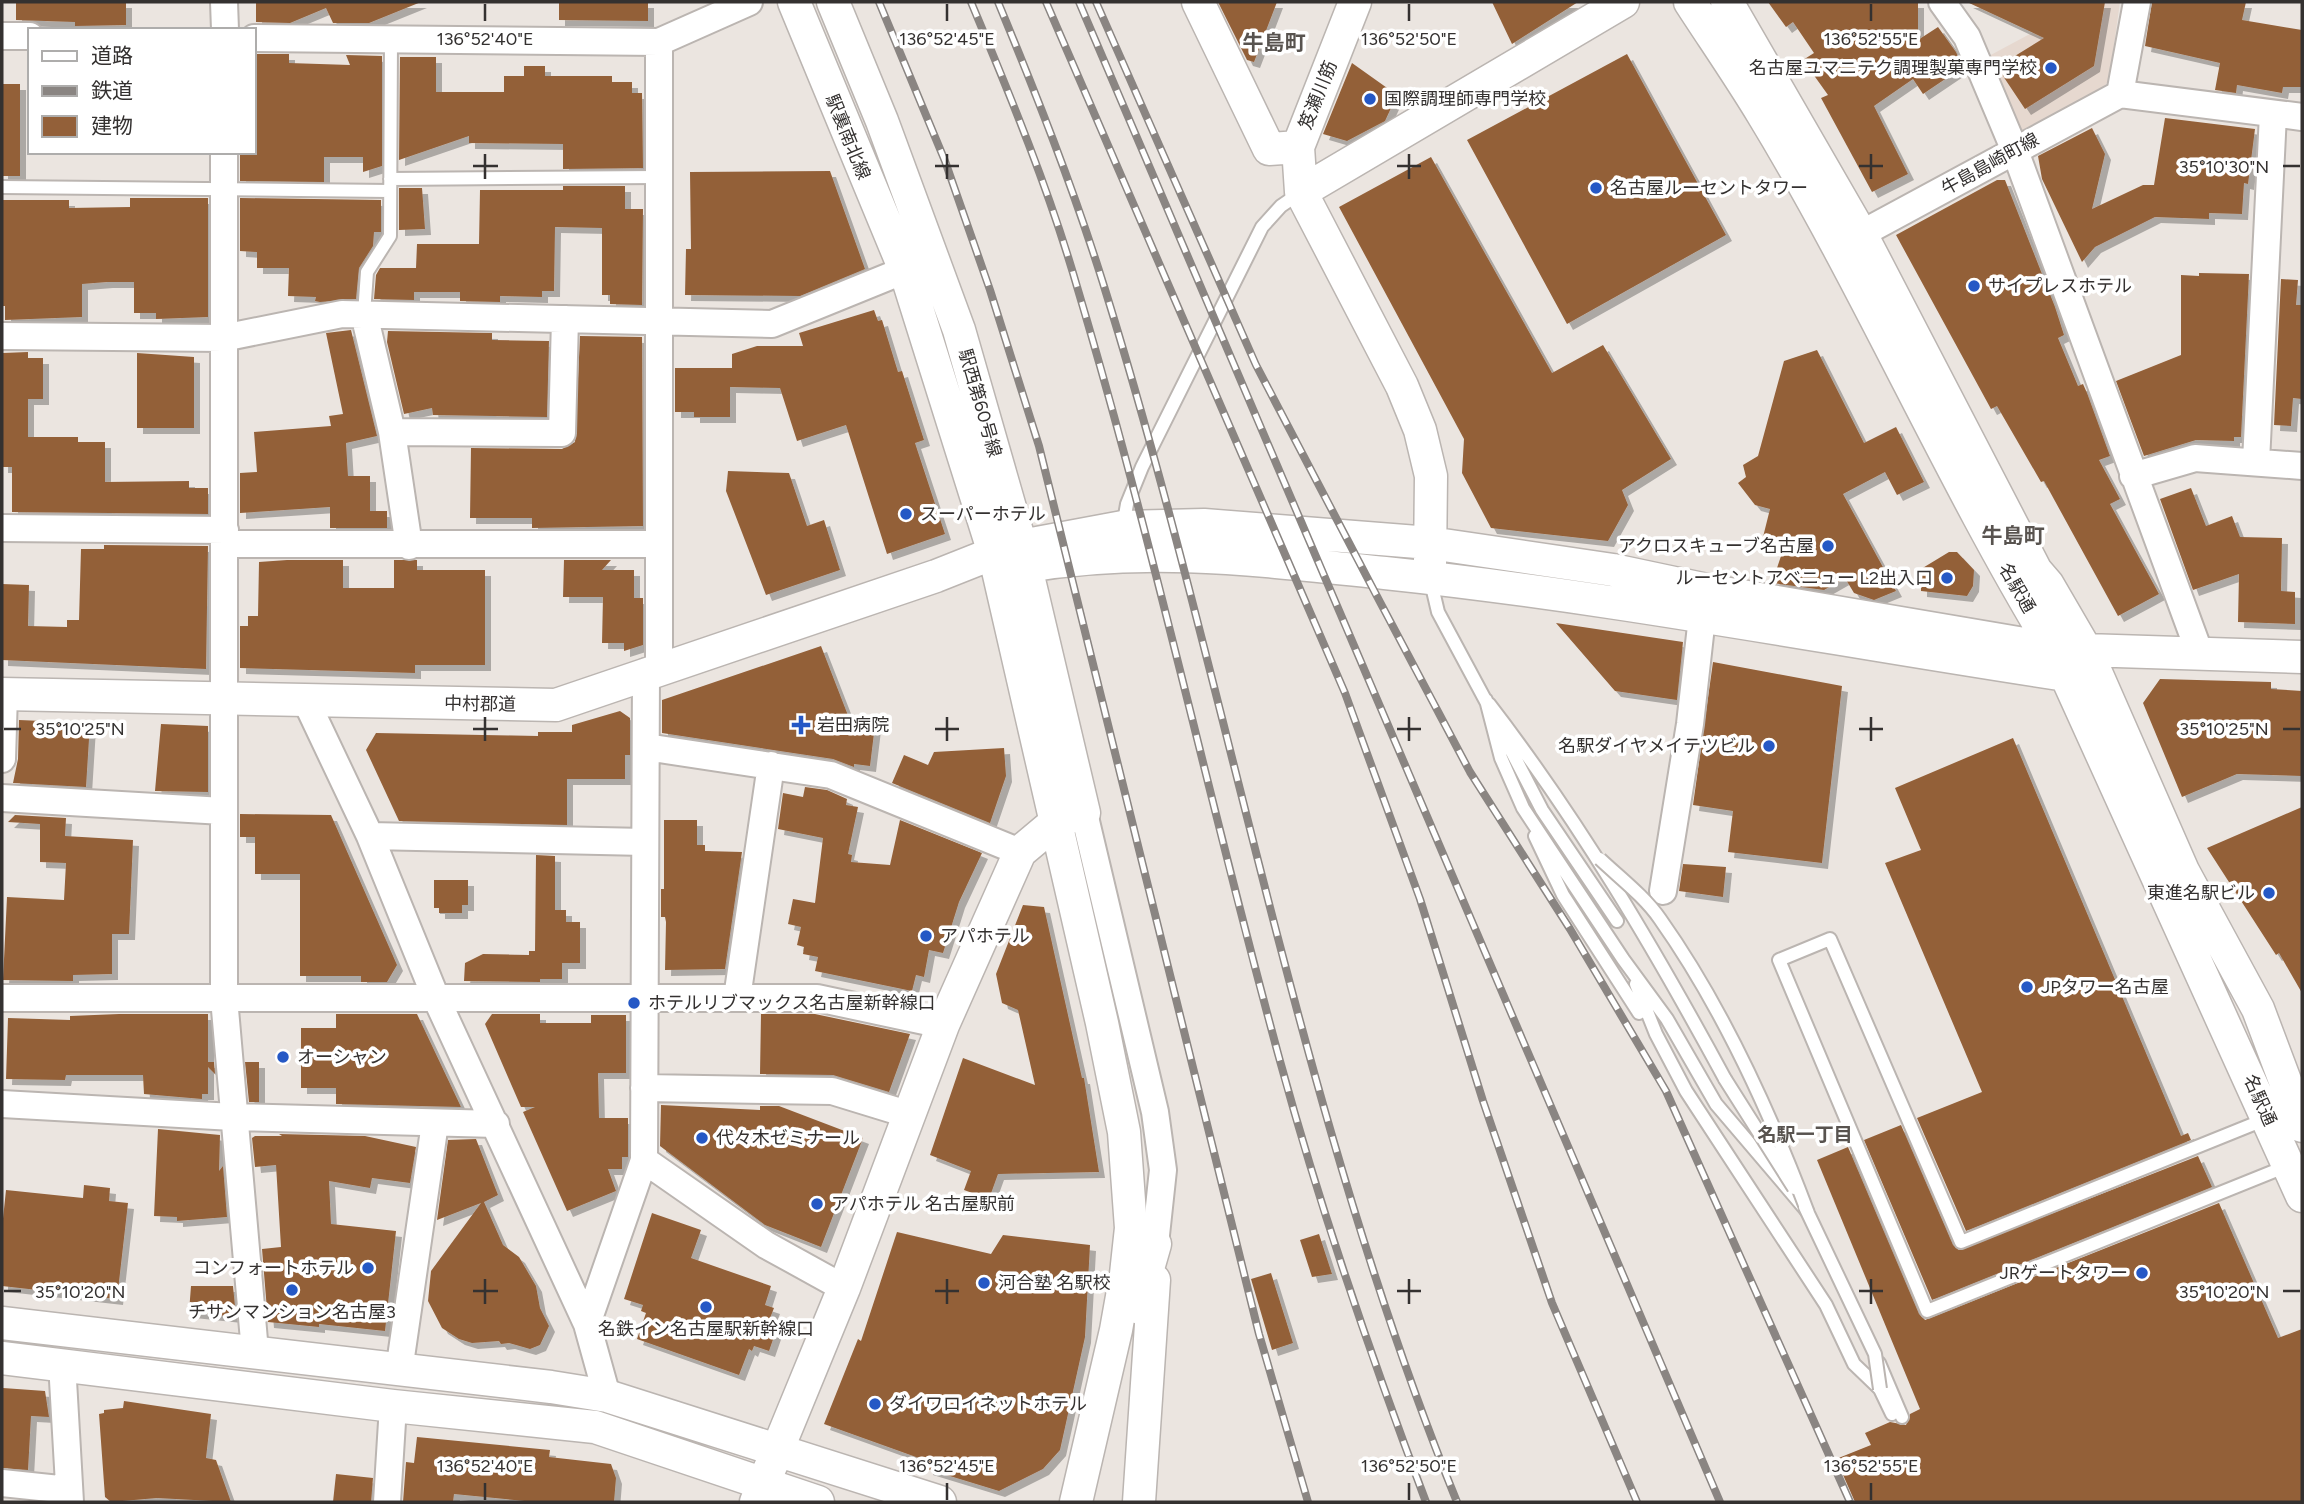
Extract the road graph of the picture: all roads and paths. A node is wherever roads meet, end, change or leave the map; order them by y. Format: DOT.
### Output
graph roads {
  1 [pos="224,2"];
  2 [pos="749,2"];
  3 [pos="794,2"];
  4 [pos="833,2"];
  5 [pos="1198,2"];
  6 [pos="1355,2"];
  7 [pos="1623,2"];
  8 [pos="1690,2"];
  9 [pos="1727,2"];
  10 [pos="1942,2"];
  11 [pos="2137,2"];
  12 [pos="225,28"];
  13 [pos="2,36"];
  14 [pos="28,36"];
  15 [pos="256,38"];
  16 [pos="391,40"];
  17 [pos="659,42"];
  18 [pos="2120,94"];
  19 [pos="2273,114"];
  20 [pos="2302,117"];
  21 [pos="1298,146"];
  22 [pos="2015,151"];
  23 [pos="224,154"];
  24 [pos="658,177"];
  25 [pos="390,185"];
  26 [pos="2,187"];
  27 [pos="224,189"];
  28 [pos="1301,192"];
  29 [pos="1861,234"];
  30 [pos="919,266"];
  31 [pos="364,314"];
  32 [pos="565,319"];
  33 [pos="658,321"];
  34 [pos="2,336"];
  35 [pos="223,338"];
  36 [pos="392,432"];
  37 [pos="2256,463"];
  38 [pos="2302,466"];
  39 [pos="2133,476"];
  40 [pos="1123,527"];
  41 [pos="2,528"];
  42 [pos="225,537"];
  43 [pos="657,544"];
  44 [pos="1430,544"];
  45 [pos="409,545"];
  46 [pos="1010,559"];
  47 [pos="1430,578"];
  48 [pos="1702,617"];
  49 [pos="2200,654"];
  50 [pos="2302,657"];
  51 [pos="2075,661"];
  52 [pos="653,670"];
  53 [pos="3,694"];
  54 [pos="225,698"];
  55 [pos="1486,700"];
  56 [pos="306,701"];
  57 [pos="646,747"];
  58 [pos="2,760"];
  59 [pos="771,765"];
  60 [pos="2,798"];
  61 [pos="1523,808"];
  62 [pos="223,811"];
  63 [pos="1070,817"];
  64 [pos="370,836"];
  65 [pos="645,842"];
  66 [pos="1020,852"];
  67 [pos="1599,857"];
  68 [pos="1663,891"];
  69 [pos="1617,921"];
  70 [pos="1631,971"];
  71 [pos="2,998"];
  72 [pos="224,998"];
  73 [pos="436,998"];
  74 [pos="643,998"];
  75 [pos="737,998"];
  76 [pos="1639,1013"];
  77 [pos="943,1025"];
  78 [pos="644,1088"];
  79 [pos="2,1104"];
  80 [pos="2295,1110"];
  81 [pos="907,1114"];
  82 [pos="233,1117"];
  83 [pos="436,1123"];
  84 [pos="496,1124"];
  85 [pos="644,1160"];
  86 [pos="2287,1166"];
  87 [pos="2302,1196"];
  88 [pos="1808,1213"];
  89 [pos="1154,1244"];
  90 [pos="1836,1268"];
  91 [pos="844,1288"];
  92 [pos="2,1323"];
  93 [pos="587,1324"];
  94 [pos="255,1352"];
  95 [pos="2,1358"];
  96 [pos="62,1363"];
  97 [pos="399,1371"];
  98 [pos="1880,1389"];
  99 [pos="607,1396"];
  100 [pos="393,1406"];
  101 [pos="776,1450"];
  102 [pos="2,1483"];
  103 [pos="760,1492"];
  104 [pos="70,1496"];
  105 [pos="387,1502"];
  106 [pos="818,1502"];
  107 [pos="940,1502"];
  108 [pos="1076,1502"];
  109 [pos="1086,1502"];
  110 [pos="1139,1502"];
  1 -- 12 [label="street"];
  2 -- 17 [label="street"];
  3 -- 30 [label="street, 駅裏南北線"];
  4 -- 30 [label="street, 駅裏南北線"];
  5 -- 21 [label="street"];
  6 -- 21 [label="street, 笈瀬川筋"];
  7 -- 28 [label="street"];
  8 -- 51 [label="street, 名駅通"];
  9 -- 29 [label="street, 名駅通"];
  10 -- 22 [label="street"];
  11 -- 18 [label="street"];
  13 -- 14 [label="street"];
  15 -- 16 [label="street"];
  16 -- 17 [label="street"];
  16 -- 25 [label="lane"];
  17 -- 24 [label="street"];
  18 -- 19 [label="street"];
  18 -- 22 [label="street, 牛島島崎町線"];
  19 -- 20 [label="street"];
  19 -- 37 [label="street"];
  21 -- 28 [label="street, 笈瀬川筋"];
  22 -- 29 [label="street, 牛島島崎町線"];
  22 -- 39 [label="street"];
  23 -- 27 [label="street"];
  24 -- 25 [label="lane"];
  24 -- 33 [label="street"];
  25 -- 27 [label="lane"];
  25 -- 31 [label="lane"];
  26 -- 27 [label="lane"];
  27 -- 35 [label="street"];
  28 -- 40 [label="lane"];
  28 -- 44 [label="street"];
  29 -- 51 [label="street, 名駅通"];
  30 -- 33 [label="street"];
  30 -- 46 [label="street, 駅西第60号線"];
  31 -- 32 [label="street"];
  31 -- 35 [label="street"];
  31 -- 36 [label="street"];
  32 -- 33 [label="street"];
  32 -- 36 [label="street"];
  33 -- 43 [label="street"];
  34 -- 35 [label="street"];
  35 -- 42 [label="street"];
  36 -- 45 [label="street"];
  37 -- 38 [label="street"];
  37 -- 39 [label="street"];
  39 -- 49 [label="street"];
  40 -- 44 [label="street"];
  40 -- 46 [label="street"];
  41 -- 42 [label="street"];
  42 -- 45 [label="street"];
  42 -- 54 [label="street"];
  43 -- 45 [label="street"];
  43 -- 52 [label="street"];
  44 -- 47 [label="street"];
  44 -- 51 [label="street"];
  46 -- 47 [label="street"];
  46 -- 52 [label="street, 中村郡道"];
  46 -- 63 [label="street, 駅西第60号線"];
  47 -- 48 [label="street"];
  47 -- 55 [label="lane"];
  48 -- 51 [label="street"];
  48 -- 68 [label="street"];
  49 -- 50 [label="street"];
  49 -- 51 [label="street"];
  51 -- 80 [label="street, 名駅通"];
  52 -- 56 [label="street, 中村郡道"];
  52 -- 57 [label="street"];
  53 -- 54 [label="street, 中村郡道"];
  53 -- 58 [label="street"];
  54 -- 56 [label="street, 中村郡道"];
  54 -- 62 [label="street"];
  55 -- 61 [label="lane"];
  55 -- 67 [label="lane"];
  55 -- 69 [label="lane"];
  56 -- 64 [label="street"];
  57 -- 59 [label="street"];
  57 -- 65 [label="street"];
  59 -- 66 [label="street"];
  59 -- 75 [label="street"];
  60 -- 62 [label="street"];
  61 -- 70 [label="lane"];
  61 -- 76 [label="lane"];
  62 -- 72 [label="street"];
  63 -- 66 [label="street"];
  63 -- 89 [label="street"];
  63 -- 108 [label="street, 駅西第60号線"];
  64 -- 65 [label="street"];
  64 -- 73 [label="street"];
  65 -- 74 [label="street"];
  66 -- 77 [label="street"];
  67 -- 88 [label="lane, bridge"];
  67 -- 90 [label="lane, bridge"];
  70 -- 88 [label="lane"];
  70 -- 98 [label="lane"];
  71 -- 72 [label="street"];
  72 -- 73 [label="street"];
  72 -- 82 [label="street"];
  73 -- 74 [label="street"];
  73 -- 84 [label="street"];
  74 -- 75 [label="street"];
  74 -- 78 [label="street"];
  75 -- 77 [label="street"];
  77 -- 81 [label="street"];
  78 -- 81 [label="street"];
  78 -- 85 [label="street"];
  79 -- 82 [label="street"];
  80 -- 86 [label="street, 名駅通"];
  80 -- 86 [label="lane"];
  81 -- 91 [label="street"];
  82 -- 83 [label="street"];
  82 -- 94 [label="street"];
  83 -- 84 [label="street"];
  83 -- 97 [label="street"];
  84 -- 93 [label="street"];
  85 -- 91 [label="street"];
  85 -- 93 [label="street"];
  86 -- 87 [label="street, 名駅通"];
  88 -- 90 [label="lane, bridge"];
  89 -- 109 [label="street"];
  89 -- 110 [label="street"];
  90 -- 98 [label="lane, bridge"];
  90 -- 98 [label="lane, bridge"];
  91 -- 101 [label="street"];
  92 -- 94 [label="street"];
  93 -- 99 [label="street"];
  94 -- 97 [label="street"];
  95 -- 96 [label="street"];
  96 -- 100 [label="street"];
  96 -- 104 [label="street"];
  97 -- 99 [label="street"];
  99 -- 101 [label="street"];
  100 -- 103 [label="street"];
  100 -- 105 [label="street"];
  101 -- 103 [label="street"];
  101 -- 107 [label="street"];
  102 -- 104 [label="street"];
  103 -- 106 [label="street"];
}
